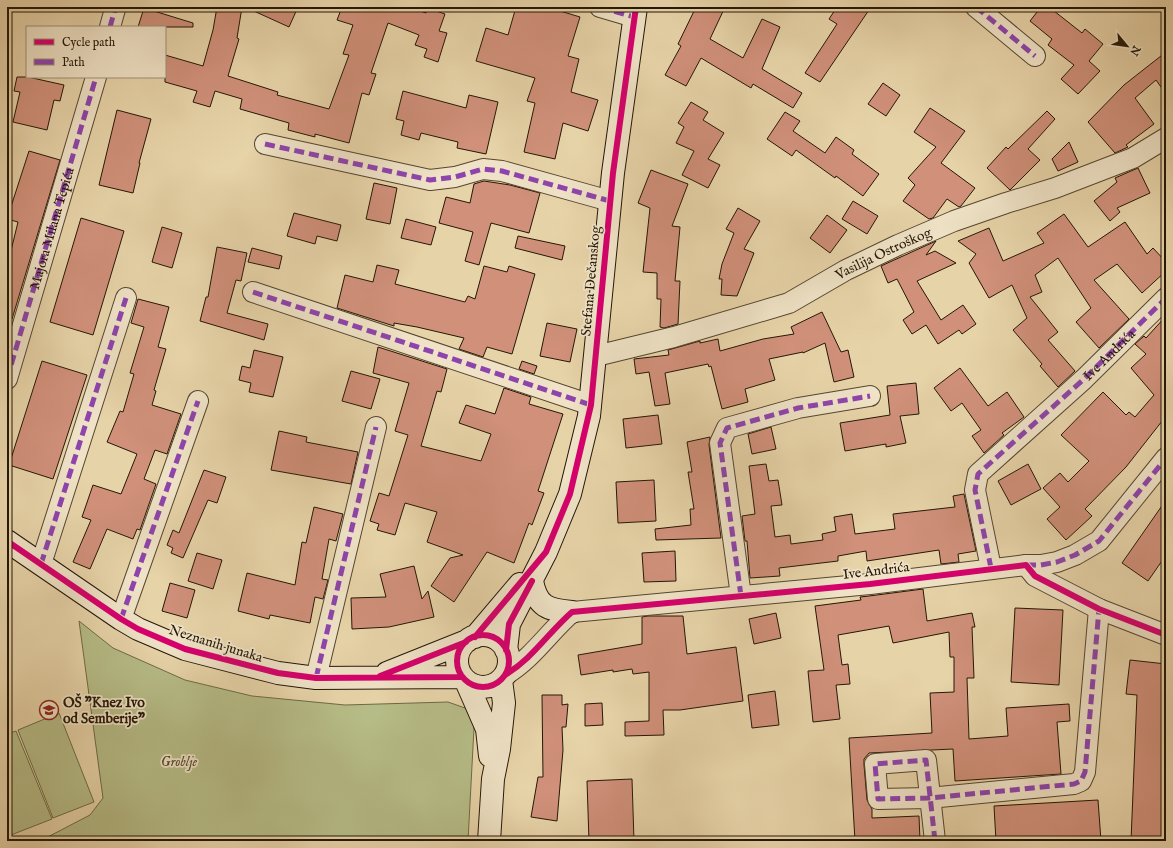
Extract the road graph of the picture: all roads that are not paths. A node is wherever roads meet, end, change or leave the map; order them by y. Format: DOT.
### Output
graph roads {
  1 [pos="600,7"];
  2 [pos="976,7"];
  3 [pos="635,12"];
  4 [pos="1035,56"];
  5 [pos="96,78"];
  6 [pos="1166,138"];
  7 [pos="266,144"];
  8 [pos="610,201"];
  9 [pos="253,292"];
  10 [pos="126,298"];
  11 [pos="1166,298"];
  12 [pos="596,356"];
  13 [pos="7,379"];
  14 [pos="870,396"];
  15 [pos="198,401"];
  16 [pos="591,405"];
  17 [pos="376,427"];
  18 [pos="1166,458"];
  19 [pos="7,541"];
  20 [pos="546,552"];
  21 [pos="41,564"];
  22 [pos="1026,565"];
  23 [pos="991,568"];
  24 [pos="532,581"];
  25 [pos="741,596"];
  26 [pos="1099,609"];
  27 [pos="572,612"];
  28 [pos="121,619"];
  29 [pos="1166,635"];
  30 [pos="471,639"];
  31 [pos="505,666"];
  32 [pos="316,678"];
  33 [pos="374,678"];
  34 [pos="464,679"];
  35 [pos="494,779"];
  36 [pos="489,841"];
  37 [pos="936,841"];
  1 -- 3 [label="street"];
  2 -- 4 [label="street"];
  3 -- 8 [label="main road, Stefana Dečanskog"];
  5 -- 13 [label="street, Majora Milana Tepića"];
  6 -- 12 [label="street, Vasilija Ostroškog"];
  7 -- 8 [label="street"];
  8 -- 12 [label="main road, Stefana Dečanskog"];
  9 -- 16 [label="street"];
  10 -- 21 [label="street"];
  11 -- 23 [label="street, Ive Andrića"];
  12 -- 16 [label="main road, Stefana Dečanskog"];
  14 -- 25 [label="street"];
  15 -- 28 [label="street"];
  16 -- 20 [label="main road, Stefana Dečanskog"];
  17 -- 32 [label="street"];
  18 -- 22 [label="street, Ive Andrića"];
  19 -- 21 [label="main road, Neznanih junaka"];
  20 -- 24 [label="main road"];
  20 -- 30 [label="main road"];
  21 -- 28 [label="main road, Neznanih junaka"];
  22 -- 23 [label="street, Ive Andrića"];
  22 -- 26 [label="street"];
  23 -- 25 [label="street, Ive Andrića"];
  24 -- 27 [label="main road"];
  24 -- 31 [label="main road"];
  25 -- 27 [label="street, Ive Andrića"];
  26 -- 29 [label="street"];
  26 -- 37 [label="street"];
  27 -- 31 [label="street"];
  28 -- 32 [label="main road, Neznanih junaka"];
  30 -- 31 [label="main road"];
  30 -- 33 [label="main road"];
  30 -- 34 [label="main road"];
  31 -- 34 [label="main road"];
  31 -- 35 [label="main road"];
  32 -- 33 [label="main road, Neznanih junaka"];
  33 -- 34 [label="main road, Neznanih junaka"];
  34 -- 35 [label="main road"];
  35 -- 36 [label="main road"];
}
